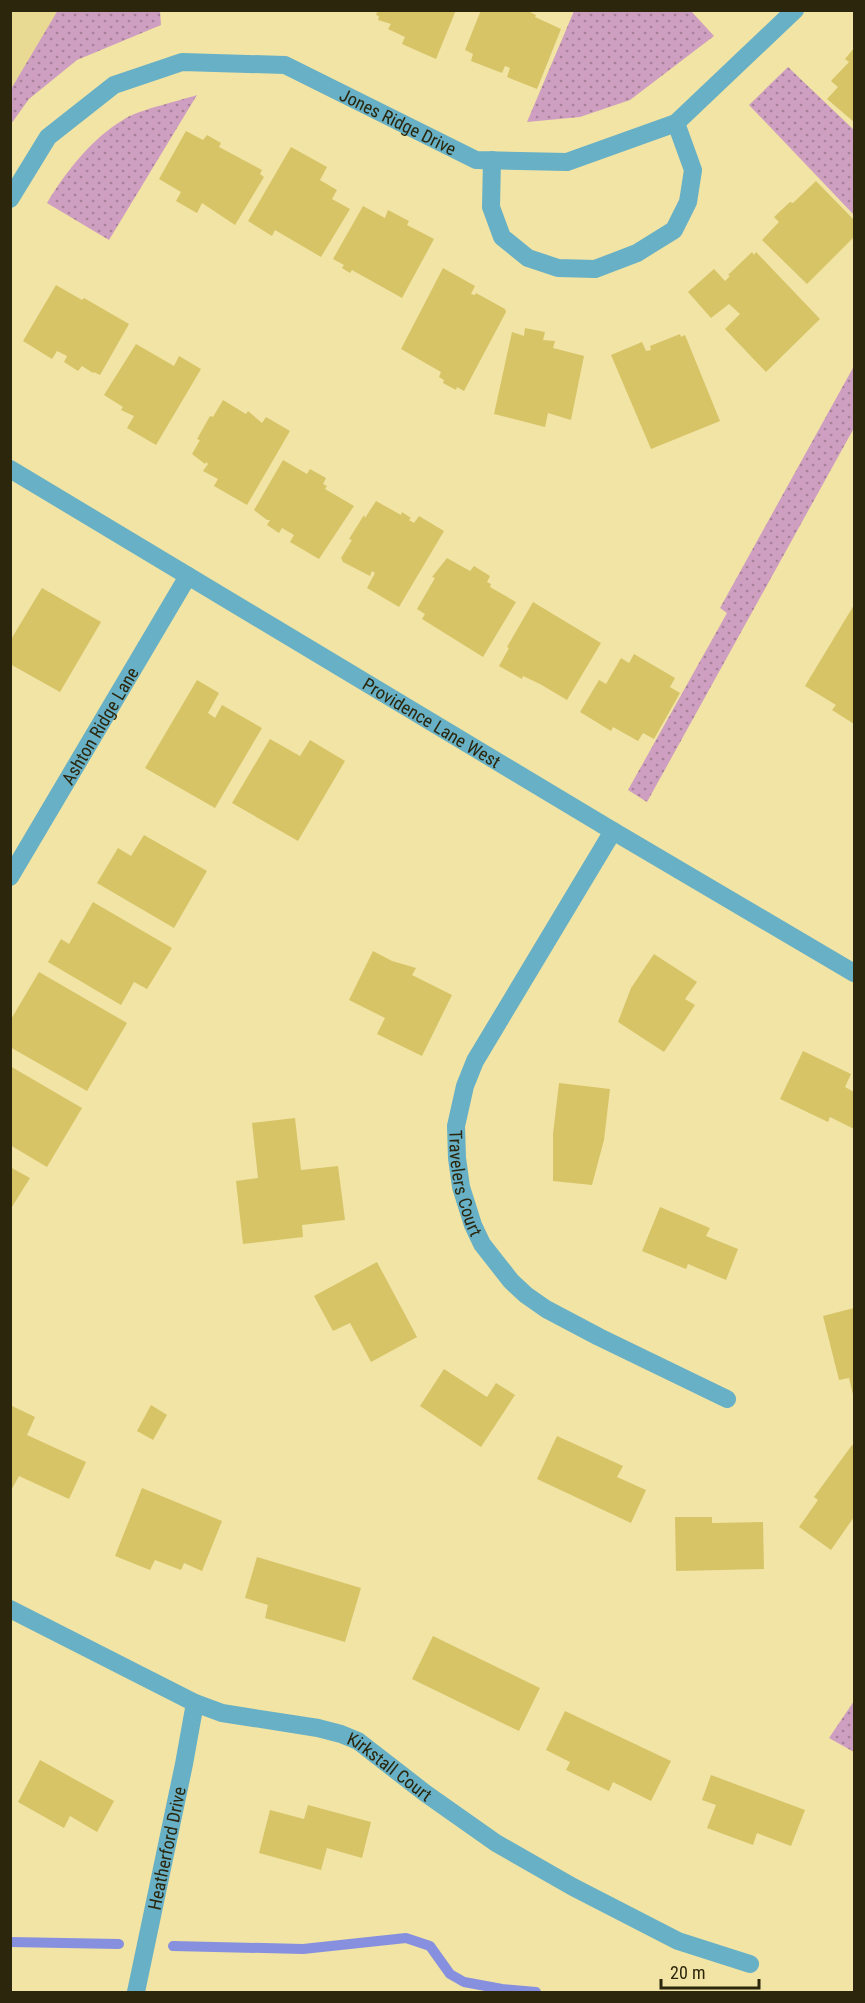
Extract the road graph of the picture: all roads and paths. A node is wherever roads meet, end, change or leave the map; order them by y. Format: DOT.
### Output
graph roads {
  1 [pos="795,10"];
  2 [pos="676,123"];
  3 [pos="492,160"];
  4 [pos="10,199"];
  5 [pos="10,469"];
  6 [pos="188,576"];
  7 [pos="613,831"];
  8 [pos="10,877"];
  9 [pos="855,973"];
  10 [pos="727,1399"];
  11 [pos="10,1609"];
  12 [pos="195,1703"];
  13 [pos="750,1964"];
  14 [pos="136,1992"];
  1 -- 2 [label="street, Jones Ridge Drive"];
  2 -- 3 [label="street, Jones Ridge Drive"];
  2 -- 3 [label="street"];
  3 -- 4 [label="street, Jones Ridge Drive"];
  5 -- 6 [label="street, Providence Lane West"];
  6 -- 7 [label="street, Providence Lane West"];
  6 -- 8 [label="street, Ashton Ridge Lane"];
  7 -- 9 [label="street, Providence Lane West"];
  7 -- 10 [label="street, Travelers Court"];
  11 -- 12 [label="street, Kirkstall Court"];
  12 -- 13 [label="street, Kirkstall Court"];
  12 -- 14 [label="street, Heatherford Drive"];
}
